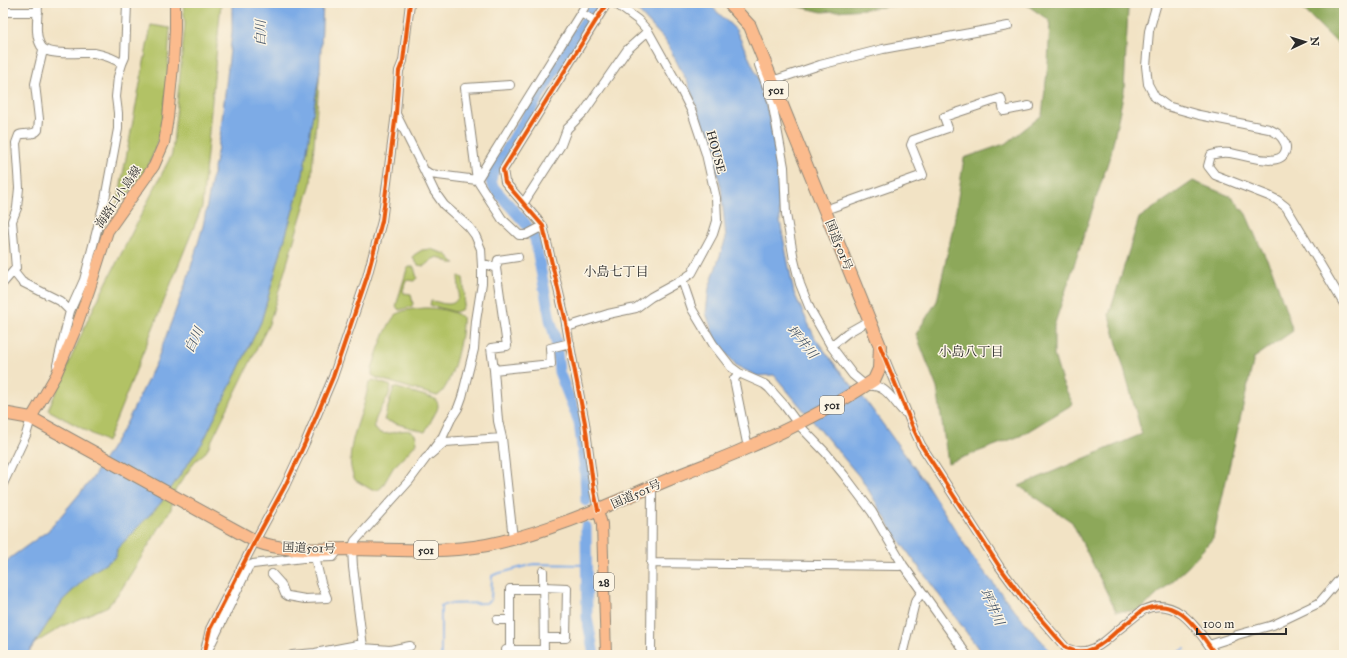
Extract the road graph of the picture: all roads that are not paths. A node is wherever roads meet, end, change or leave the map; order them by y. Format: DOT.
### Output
graph roads {
  1 [pos="127,3"];
  2 [pos="175,3"];
  3 [pos="410,3"];
  4 [pos="587,3"];
  5 [pos="607,3"];
  6 [pos="615,3"];
  7 [pos="722,3"];
  8 [pos="729,3"];
  9 [pos="1157,3"];
  10 [pos="38,7"];
  11 [pos="3,12"];
  12 [pos="581,13"];
  13 [pos="596,22"];
  14 [pos="1008,26"];
  15 [pos="648,31"];
  16 [pos="43,50"];
  17 [pos="122,64"];
  18 [pos="772,81"];
  19 [pos="510,85"];
  20 [pos="1029,106"];
  21 [pos="396,113"];
  22 [pos="424,170"];
  23 [pos="477,180"];
  24 [pos="523,204"];
  25 [pos="825,210"];
  26 [pos="543,226"];
  27 [pos="518,257"];
  28 [pos="482,263"];
  29 [pos="496,268"];
  30 [pos="14,272"];
  31 [pos="682,280"];
  32 [pos="3,283"];
  33 [pos="1344,304"];
  34 [pos="70,311"];
  35 [pos="870,320"];
  36 [pos="567,327"];
  37 [pos="570,344"];
  38 [pos="831,346"];
  39 [pos="880,346"];
  40 [pos="494,370"];
  41 [pos="739,373"];
  42 [pos="56,375"];
  43 [pos="864,386"];
  44 [pos="3,413"];
  45 [pos="907,413"];
  46 [pos="36,420"];
  47 [pos="799,423"];
  48 [pos="502,438"];
  49 [pos="748,448"];
  50 [pos="429,456"];
  51 [pos="6,474"];
  52 [pos="3,484"];
  53 [pos="652,487"];
  54 [pos="598,510"];
  55 [pos="252,539"];
  56 [pos="513,539"];
  57 [pos="338,549"];
  58 [pos="352,549"];
  59 [pos="315,557"];
  60 [pos="651,563"];
  61 [pos="899,566"];
  62 [pos="543,571"];
  63 [pos="272,574"];
  64 [pos="1344,574"];
  65 [pos="543,588"];
  66 [pos="922,592"];
  67 [pos="497,620"];
  68 [pos="510,620"];
  69 [pos="544,638"];
  70 [pos="1209,645"];
  71 [pos="410,646"];
  72 [pos="364,649"];
  73 [pos="544,653"];
  74 [pos="1074,654"];
  75 [pos="204,655"];
  76 [pos="292,655"];
  77 [pos="606,655"];
  78 [pos="651,655"];
  79 [pos="902,655"];
  80 [pos="968,655"];
  81 [pos="1216,655"];
  1 -- 17 [label="street"];
  2 -- 42 [label="main road, 海路口小島線"];
  3 -- 21 [label="street"];
  4 -- 12 [label="street"];
  5 -- 13 [label="street"];
  6 -- 15 [label="street, HOUSE"];
  7 -- 38 [label="street"];
  8 -- 18 [label="highway, 国道501号 / 501"];
  9 -- 33 [label="street"];
  10 -- 11 [label="street"];
  10 -- 16 [label="street"];
  12 -- 13 [label="street"];
  12 -- 23 [label="street"];
  13 -- 24 [label="street"];
  14 -- 18 [label="street"];
  15 -- 24 [label="street"];
  15 -- 31 [label="street, HOUSE"];
  16 -- 17 [label="street"];
  16 -- 30 [label="street"];
  17 -- 34 [label="street"];
  18 -- 25 [label="highway, 国道501号 / 501"];
  19 -- 23 [label="street"];
  20 -- 25 [label="street"];
  21 -- 22 [label="street"];
  21 -- 55 [label="street"];
  22 -- 23 [label="street"];
  22 -- 28 [label="street"];
  23 -- 26 [label="street"];
  24 -- 26 [label="street"];
  25 -- 35 [label="highway, 国道501号 / 501"];
  26 -- 36 [label="street"];
  27 -- 29 [label="street"];
  28 -- 29 [label="street"];
  28 -- 50 [label="street"];
  29 -- 40 [label="street"];
  30 -- 32 [label="street"];
  30 -- 34 [label="street"];
  31 -- 36 [label="street, HOUSE"];
  31 -- 41 [label="street"];
  34 -- 42 [label="street"];
  35 -- 38 [label="street"];
  35 -- 39 [label="highway, 国道501号 / 501"];
  36 -- 37 [label="street"];
  37 -- 40 [label="street"];
  37 -- 54 [label="street"];
  38 -- 43 [label="street"];
  39 -- 43 [label="highway, 国道501号 / 501"];
  39 -- 45 [label="street"];
  40 -- 48 [label="street"];
  41 -- 47 [label="street"];
  41 -- 49 [label="street"];
  42 -- 46 [label="main road, 海路口小島線"];
  43 -- 45 [label="street"];
  43 -- 47 [label="highway, 国道501号 / 501"];
  44 -- 46 [label="highway, 国道501号 / 501"];
  45 -- 74 [label="street"];
  46 -- 51 [label="street"];
  46 -- 55 [label="highway, 国道501号 / 501"];
  47 -- 49 [label="highway, 国道501号 / 501"];
  47 -- 66 [label="street"];
  48 -- 50 [label="street"];
  48 -- 56 [label="street"];
  49 -- 53 [label="highway, 国道501号 / 501"];
  50 -- 58 [label="street"];
  51 -- 52 [label="street"];
  53 -- 54 [label="highway, 国道501号 / 501"];
  53 -- 60 [label="street"];
  54 -- 56 [label="highway, 国道501号 / 501"];
  54 -- 77 [label="main road, 28"];
  55 -- 57 [label="highway, 国道501号 / 501"];
  55 -- 75 [label="street"];
  56 -- 58 [label="highway, 国道501号 / 501"];
  57 -- 58 [label="highway, 国道501号 / 501"];
  57 -- 59 [label="street"];
  58 -- 72 [label="street"];
  59 -- 63 [label="street"];
  59 -- 75 [label="street"];
  60 -- 61 [label="street"];
  60 -- 78 [label="street"];
  62 -- 65 [label="street"];
  64 -- 70 [label="street"];
  65 -- 68 [label="street"];
  65 -- 69 [label="street"];
  65 -- 69 [label="street"];
  66 -- 79 [label="street"];
  66 -- 80 [label="street"];
  67 -- 68 [label="street"];
  68 -- 73 [label="street"];
  69 -- 73 [label="street"];
  70 -- 74 [label="street"];
  70 -- 81 [label="street"];
  71 -- 72 [label="street"];
  72 -- 76 [label="street"];
}
